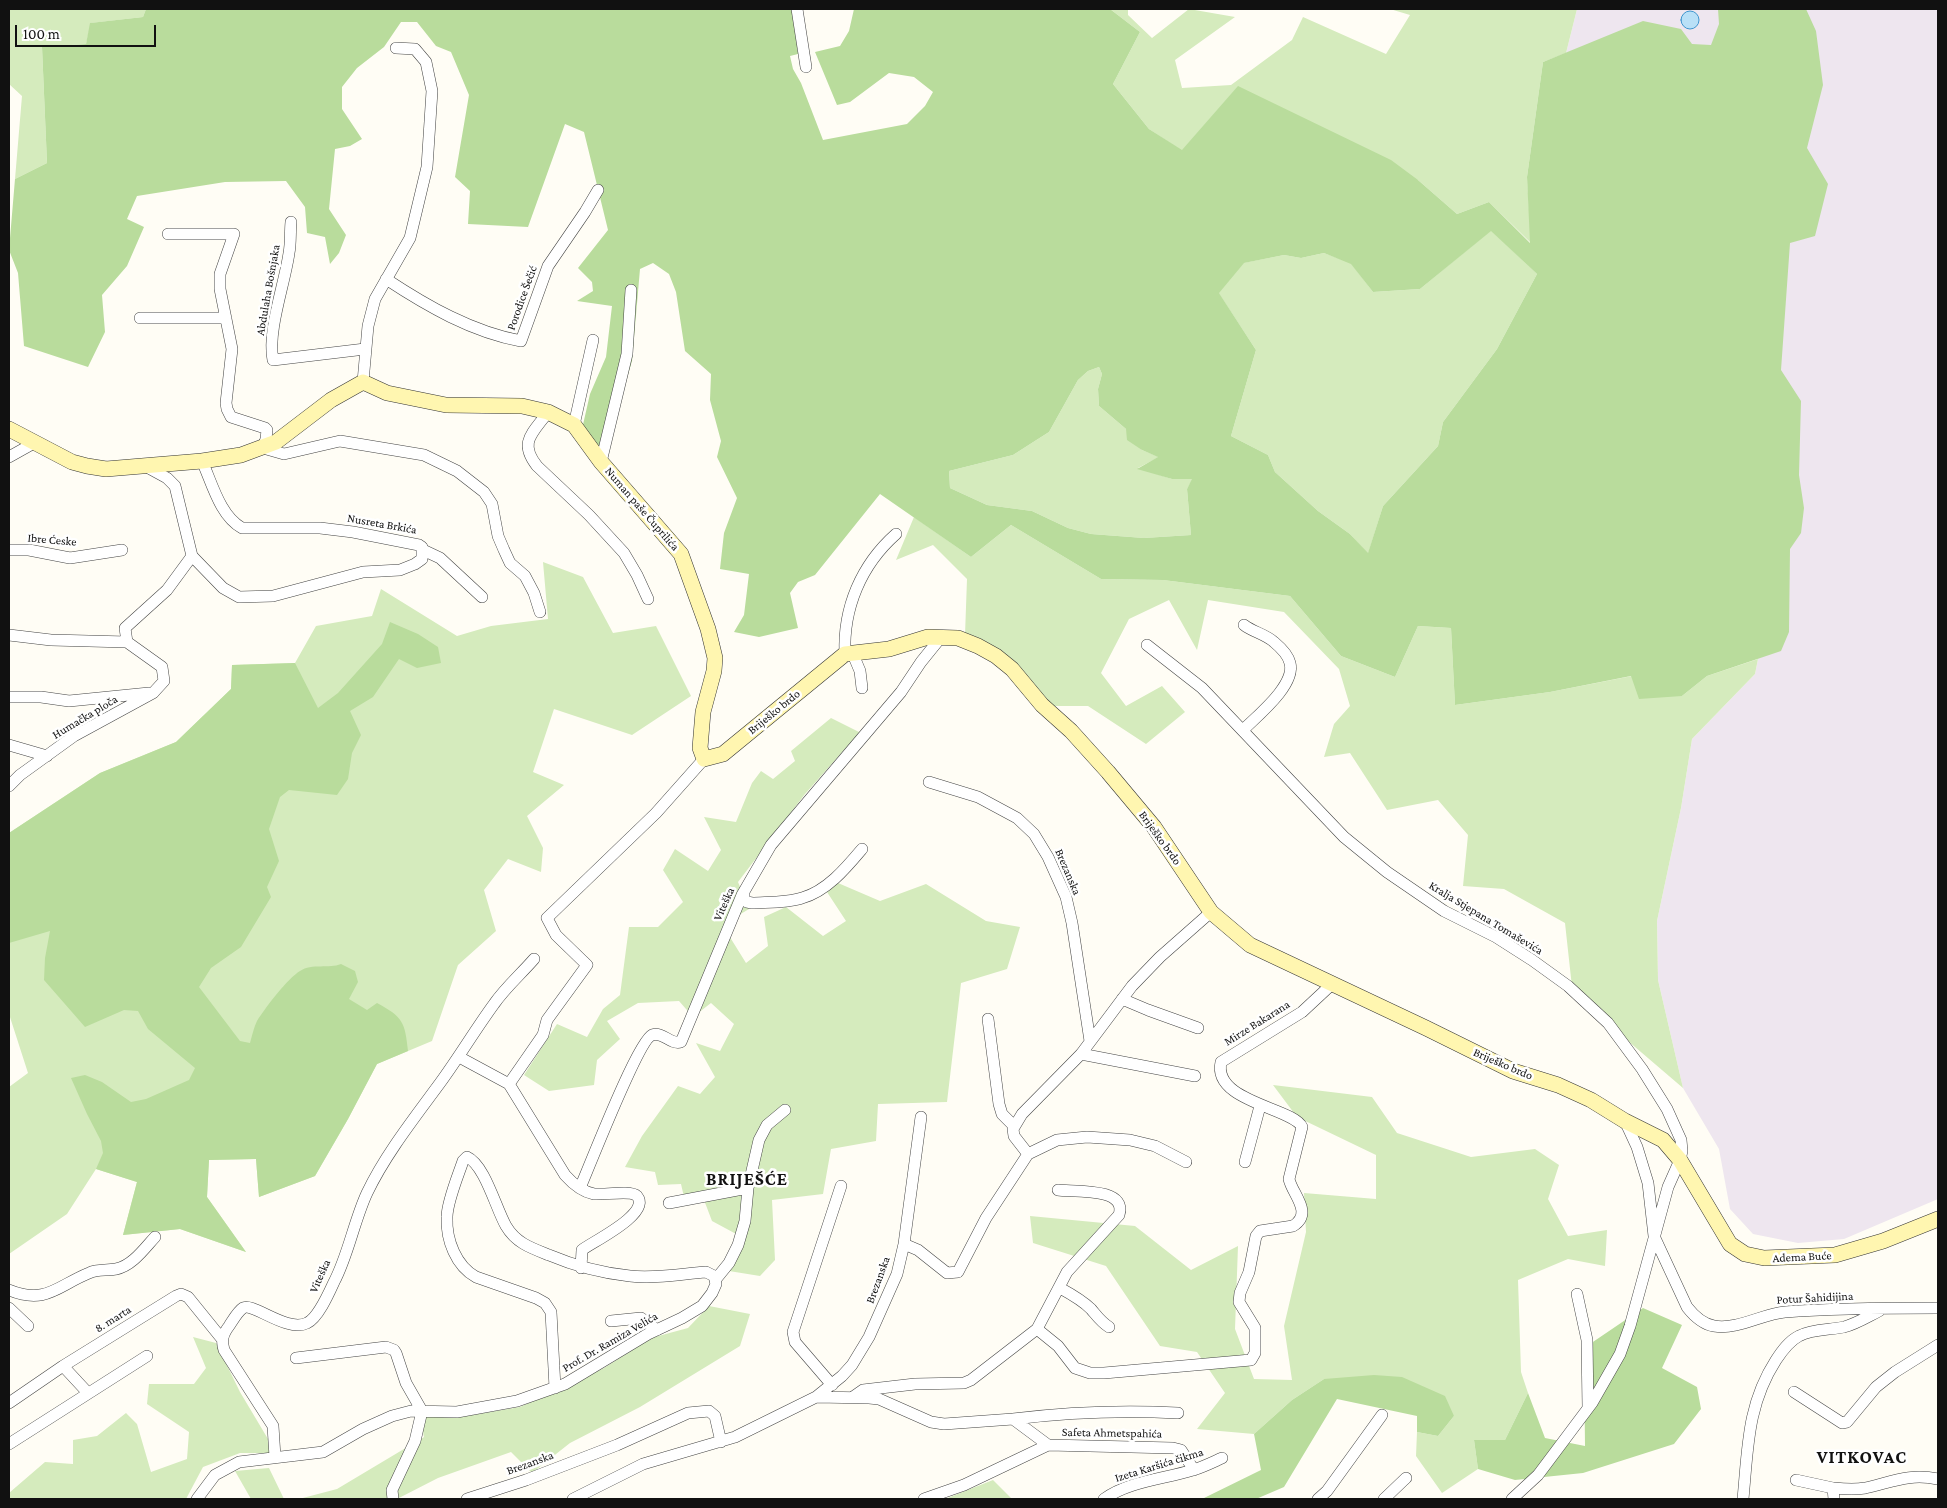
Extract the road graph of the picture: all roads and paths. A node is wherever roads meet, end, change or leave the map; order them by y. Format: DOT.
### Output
graph roads {
  1 [pos="797,9"];
  2 [pos="396,48"];
  3 [pos="806,68"];
  4 [pos="598,190"];
  5 [pos="291,222"];
  6 [pos="168,234"];
  7 [pos="386,279"];
  8 [pos="631,290"];
  9 [pos="140,318"];
  10 [pos="226,318"];
  11 [pos="593,340"];
  12 [pos="365,349"];
  13 [pos="363,382"];
  14 [pos="548,412"];
  15 [pos="574,425"];
  16 [pos="9,430"];
  17 [pos="34,442"];
  18 [pos="262,448"];
  19 [pos="9,457"];
  20 [pos="202,461"];
  21 [pos="601,462"];
  22 [pos="145,466"];
  23 [pos="896,534"];
  24 [pos="9,550"];
  25 [pos="122,550"];
  26 [pos="423,550"];
  27 [pos="192,556"];
  28 [pos="482,598"];
  29 [pos="648,599"];
  30 [pos="540,612"];
  31 [pos="1244,624"];
  32 [pos="9,636"];
  33 [pos="942,636"];
  34 [pos="127,642"];
  35 [pos="1147,645"];
  36 [pos="848,653"];
  37 [pos="862,688"];
  38 [pos="154,693"];
  39 [pos="9,697"];
  40 [pos="1243,730"];
  41 [pos="9,745"];
  42 [pos="46,756"];
  43 [pos="704,759"];
  44 [pos="929,782"];
  45 [pos="9,786"];
  46 [pos="862,849"];
  47 [pos="744,892"];
  48 [pos="1211,912"];
  49 [pos="534,959"];
  50 [pos="1331,985"];
  51 [pos="1122,999"];
  52 [pos="988,1019"];
  53 [pos="1198,1028"];
  54 [pos="1090,1041"];
  55 [pos="1081,1054"];
  56 [pos="459,1057"];
  57 [pos="1195,1076"];
  58 [pos="509,1084"];
  59 [pos="1260,1106"];
  60 [pos="786,1110"];
  61 [pos="921,1117"];
  62 [pos="1625,1121"];
  63 [pos="1014,1126"];
  64 [pos="1028,1154"];
  65 [pos="1680,1160"];
  66 [pos="1186,1162"];
  67 [pos="1245,1162"];
  68 [pos="841,1186"];
  69 [pos="580,1188"];
  70 [pos="748,1188"];
  71 [pos="1058,1190"];
  72 [pos="669,1203"];
  73 [pos="1938,1219"];
  74 [pos="1654,1236"];
  75 [pos="155,1238"];
  76 [pos="904,1244"];
  77 [pos="581,1268"];
  78 [pos="716,1279"];
  79 [pos="1060,1288"];
  80 [pos="9,1290"];
  81 [pos="1577,1294"];
  82 [pos="9,1308"];
  83 [pos="1938,1308"];
  84 [pos="1882,1309"];
  85 [pos="611,1321"];
  86 [pos="28,1326"];
  87 [pos="1109,1327"];
  88 [pos="1037,1329"];
  89 [pos="657,1330"];
  90 [pos="222,1339"];
  91 [pos="1938,1346"];
  92 [pos="147,1356"];
  93 [pos="296,1358"];
  94 [pos="63,1366"];
  95 [pos="832,1386"];
  96 [pos="555,1388"];
  97 [pos="1794,1392"];
  98 [pos="88,1393"];
  99 [pos="816,1397"];
  100 [pos="853,1397"];
  101 [pos="9,1403"];
  102 [pos="1588,1408"];
  103 [pos="422,1411"];
  104 [pos="1178,1413"];
  105 [pos="1382,1415"];
  106 [pos="1013,1419"];
  107 [pos="721,1442"];
  108 [pos="9,1444"];
  109 [pos="1048,1446"];
  110 [pos="276,1457"];
  111 [pos="1222,1458"];
  112 [pos="1194,1470"];
  113 [pos="1406,1478"];
  114 [pos="1938,1479"];
  115 [pos="1796,1480"];
  116 [pos="1834,1494"];
  117 [pos="197,1499"];
  118 [pos="392,1499"];
  119 [pos="467,1499"];
  120 [pos="573,1499"];
  121 [pos="924,1499"];
  122 [pos="1104,1499"];
  123 [pos="1318,1499"];
  124 [pos="1384,1499"];
  125 [pos="1512,1499"];
  126 [pos="1743,1499"];
  1 -- 3 [label="street"];
  2 -- 7 [label="street"];
  4 -- 7 [label="street, Porodice Šečić"];
  5 -- 12 [label="street, Abdulaha Bošnjaka"];
  6 -- 10 [label="street"];
  7 -- 12 [label="street"];
  8 -- 21 [label="street, Numan paše Čuprilića"];
  9 -- 10 [label="street"];
  10 -- 18 [label="street"];
  11 -- 15 [label="street"];
  12 -- 13 [label="street"];
  13 -- 14 [label="street, Numan paše Čuprilića"];
  13 -- 18 [label="street"];
  14 -- 15 [label="street, Numan paše Čuprilića"];
  14 -- 29 [label="street"];
  15 -- 21 [label="street, Numan paše Čuprilića"];
  16 -- 17 [label="street"];
  17 -- 19 [label="street"];
  17 -- 22 [label="street"];
  18 -- 20 [label="street"];
  18 -- 30 [label="street"];
  20 -- 22 [label="street"];
  20 -- 26 [label="street, Nusreta Brkića"];
  21 -- 43 [label="street, Numan paše Čuprilića"];
  22 -- 27 [label="street"];
  23 -- 36 [label="street"];
  24 -- 25 [label="street, Ibre Ćeske"];
  26 -- 27 [label="street, Nusreta Brkića"];
  26 -- 28 [label="street"];
  27 -- 34 [label="street"];
  31 -- 40 [label="street"];
  32 -- 34 [label="street"];
  33 -- 36 [label="street, Briješko brdo"];
  33 -- 47 [label="street, Viteška"];
  33 -- 48 [label="street, Briješko brdo"];
  34 -- 38 [label="street"];
  35 -- 40 [label="street, Kralja Stjepana Tomaševića"];
  36 -- 37 [label="street"];
  36 -- 43 [label="street, Briješko brdo"];
  38 -- 39 [label="street, Humačka ploča"];
  38 -- 42 [label="street, Humačka ploča"];
  40 -- 65 [label="street, Kralja Stjepana Tomaševića"];
  41 -- 42 [label="street"];
  42 -- 45 [label="street, Humačka ploča"];
  43 -- 58 [label="street, Briješko brdo"];
  44 -- 54 [label="street, Brezanska"];
  46 -- 47 [label="street"];
  47 -- 69 [label="street, Viteška"];
  48 -- 50 [label="street, Briješko brdo"];
  48 -- 51 [label="street"];
  49 -- 56 [label="street, Viteška"];
  50 -- 59 [label="street, Mirze Bakarana"];
  50 -- 62 [label="street, Briješko brdo"];
  51 -- 53 [label="street"];
  51 -- 54 [label="street"];
  52 -- 63 [label="street"];
  54 -- 55 [label="street"];
  55 -- 57 [label="street"];
  55 -- 63 [label="street"];
  56 -- 58 [label="street"];
  56 -- 90 [label="street, Viteška"];
  58 -- 69 [label="street"];
  59 -- 67 [label="street"];
  59 -- 88 [label="street, Mirze Bakarana"];
  60 -- 70 [label="street, Prof. Dr. Ramiza Velića"];
  61 -- 76 [label="street, Brezanska"];
  62 -- 65 [label="street, Briješko brdo"];
  62 -- 74 [label="street"];
  63 -- 64 [label="street"];
  64 -- 66 [label="street"];
  64 -- 76 [label="street"];
  65 -- 73 [label="street, Adema Buće"];
  65 -- 74 [label="street"];
  68 -- 95 [label="street"];
  69 -- 77 [label="street"];
  70 -- 72 [label="street"];
  70 -- 78 [label="street, Prof. Dr. Ramiza Velića"];
  71 -- 79 [label="street"];
  74 -- 84 [label="street, Potur Šahidijina"];
  74 -- 102 [label="street"];
  75 -- 80 [label="street"];
  76 -- 95 [label="street, Brezanska"];
  77 -- 78 [label="street"];
  77 -- 96 [label="street"];
  78 -- 89 [label="street, Prof. Dr. Ramiza Velića"];
  79 -- 87 [label="street"];
  79 -- 88 [label="street"];
  81 -- 102 [label="street"];
  82 -- 86 [label="street"];
  83 -- 84 [label="street, Potur Šahidijina"];
  84 -- 126 [label="street, Potur Šahidijina"];
  85 -- 89 [label="street"];
  88 -- 100 [label="street"];
  89 -- 96 [label="street, Prof. Dr. Ramiza Velića"];
  90 -- 94 [label="street, 8. marta"];
  90 -- 110 [label="street"];
  91 -- 97 [label="street"];
  92 -- 98 [label="street"];
  93 -- 103 [label="street"];
  94 -- 98 [label="street"];
  94 -- 101 [label="street, 8. marta"];
  95 -- 99 [label="street, Brezanska"];
  96 -- 103 [label="street, Prof. Dr. Ramiza Velića"];
  98 -- 108 [label="street"];
  99 -- 100 [label="street"];
  99 -- 107 [label="street, Brezanska"];
  100 -- 106 [label="street"];
  102 -- 125 [label="street"];
  103 -- 110 [label="street, Prof. Dr. Ramiza Velića"];
  103 -- 118 [label="street"];
  104 -- 106 [label="street"];
  105 -- 123 [label="street"];
  106 -- 109 [label="street, Safeta Ahmetspahića"];
  107 -- 119 [label="street, Brezanska"];
  107 -- 120 [label="street, Brezanska"];
  109 -- 112 [label="street, Safeta Ahmetspahića"];
  109 -- 121 [label="street, Safeta Ahmetspahića"];
  110 -- 117 [label="street"];
  111 -- 112 [label="street, Izeta Karšića čikma"];
  112 -- 122 [label="street, Izeta Karšića čikma"];
  113 -- 124 [label="street"];
  114 -- 116 [label="street"];
  115 -- 116 [label="street"];
}
